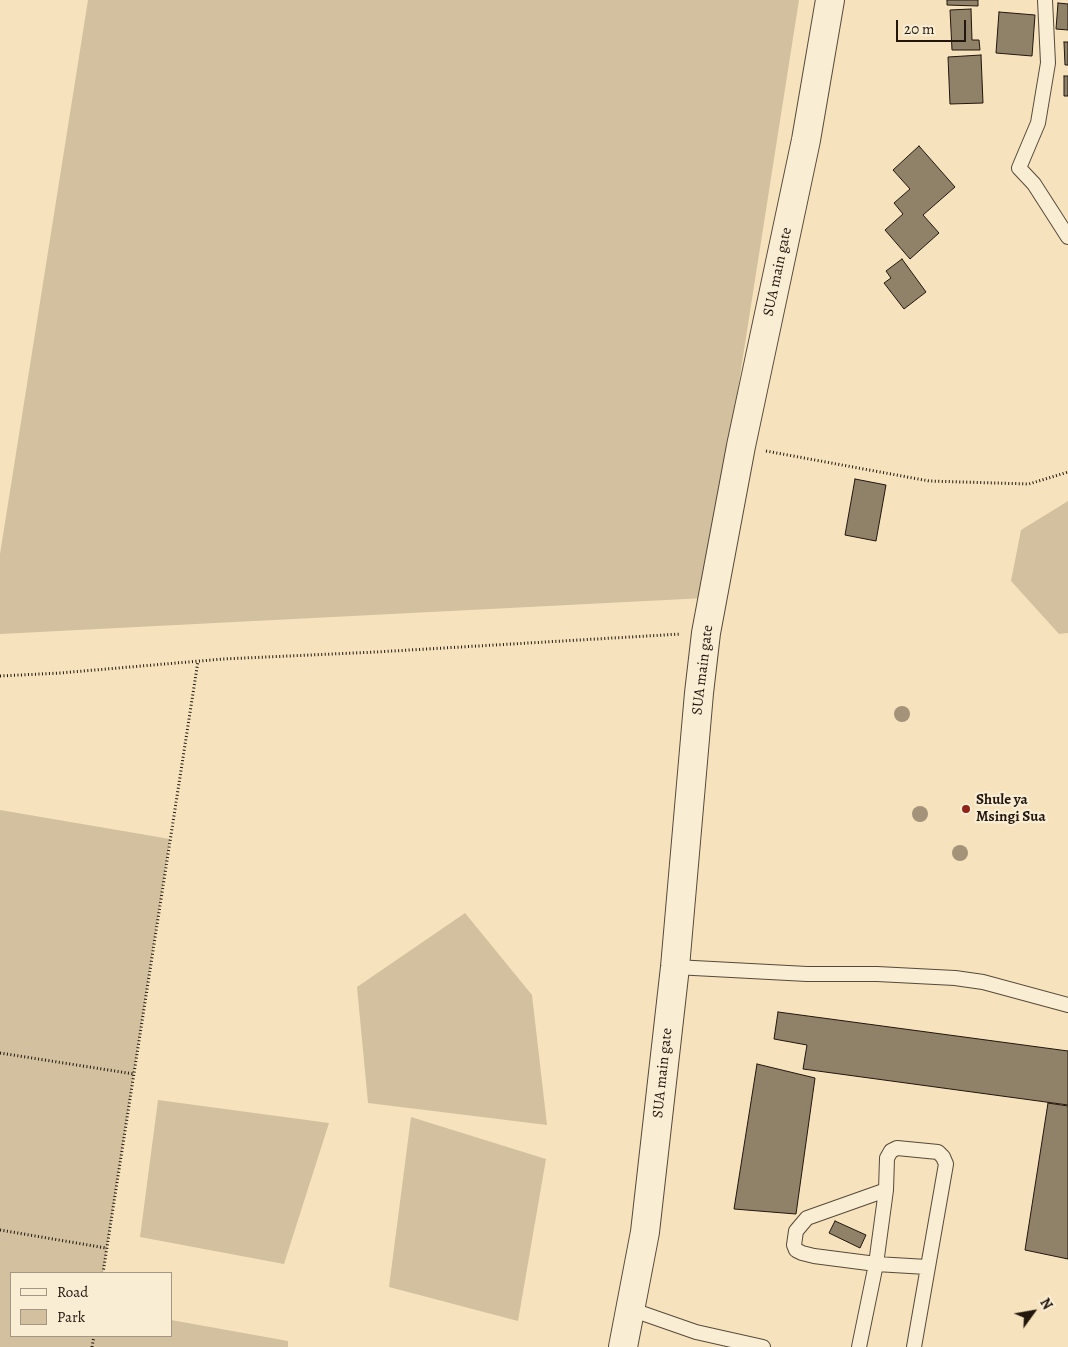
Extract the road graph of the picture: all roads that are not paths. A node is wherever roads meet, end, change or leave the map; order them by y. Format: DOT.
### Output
graph roads {
  1 [pos="830,0"];
  2 [pos="1045,0"];
  3 [pos="1068,237"];
  4 [pos="675,966"];
  5 [pos="1068,1005"];
  6 [pos="886,1190"];
  7 [pos="876,1264"];
  8 [pos="927,1267"];
  9 [pos="630,1310"];
  10 [pos="623,1347"];
  11 [pos="764,1347"];
  12 [pos="859,1347"];
  13 [pos="914,1347"];
  1 -- 4 [label="street, SUA main gate"];
  2 -- 3 [label="lane"];
  4 -- 5 [label="lane"];
  4 -- 9 [label="street, SUA main gate"];
  6 -- 7 [label="lane"];
  6 -- 7 [label="lane"];
  6 -- 8 [label="lane"];
  7 -- 8 [label="lane"];
  7 -- 12 [label="lane"];
  8 -- 13 [label="lane"];
  9 -- 10 [label="street, SUA main gate"];
  9 -- 11 [label="lane"];
}
